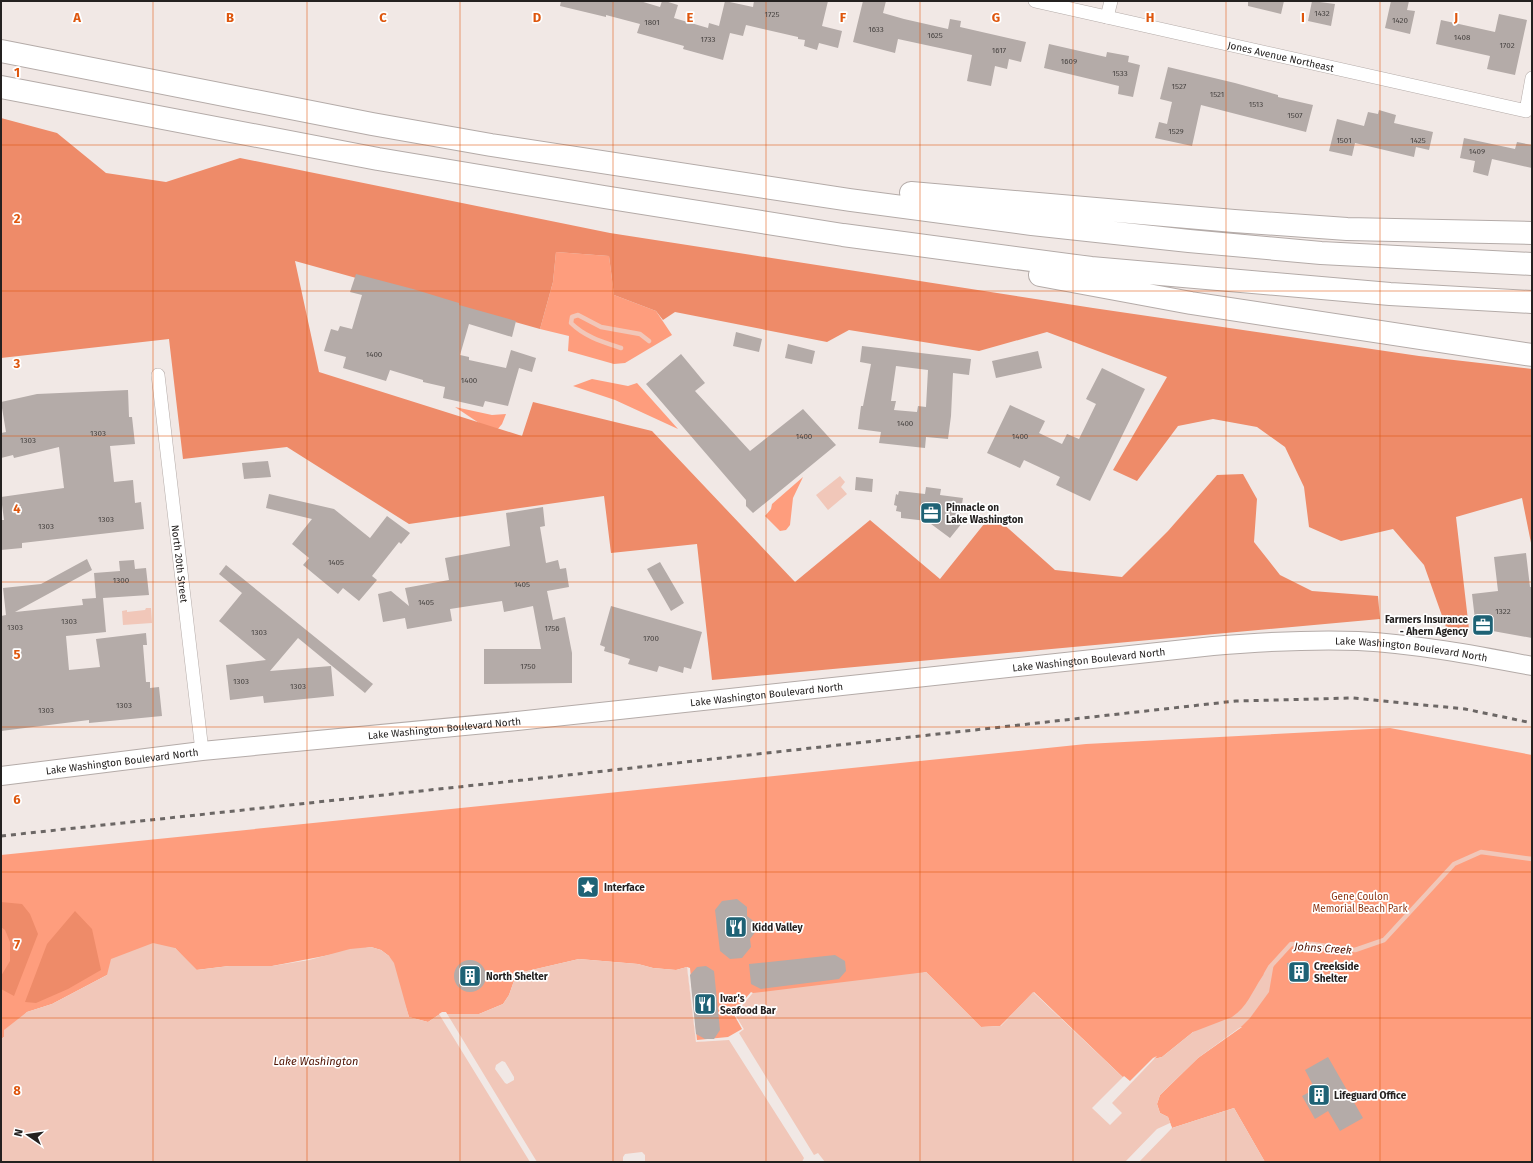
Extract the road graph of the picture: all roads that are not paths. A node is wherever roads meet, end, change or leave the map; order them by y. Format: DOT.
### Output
graph roads {
  1 [pos="1035,1"];
  2 [pos="1111,1"];
  3 [pos="1107,17"];
  4 [pos="1,52"];
  5 [pos="1532,78"];
  6 [pos="1,87"];
  7 [pos="684,175"];
  8 [pos="1532,233"];
  9 [pos="842,235"];
  10 [pos="1532,264"];
  11 [pos="1532,302"];
  12 [pos="1532,355"];
  13 [pos="158,375"];
  14 [pos="1532,666"];
  15 [pos="202,751"];
  16 [pos="1,776"];
  1 -- 3 [label="street, Jones Avenue Northeast"];
  2 -- 3 [label="street"];
  3 -- 5 [label="street, Jones Avenue Northeast"];
  4 -- 7 [label="highway"];
  6 -- 9 [label="highway"];
  7 -- 8 [label="highway"];
  7 -- 10 [label="highway"];
  9 -- 11 [label="highway"];
  9 -- 12 [label="highway"];
  13 -- 15 [label="street, North 20th Street"];
  14 -- 15 [label="street, Lake Washington Boulevard North"];
  15 -- 16 [label="street, Lake Washington Boulevard North"];
}
